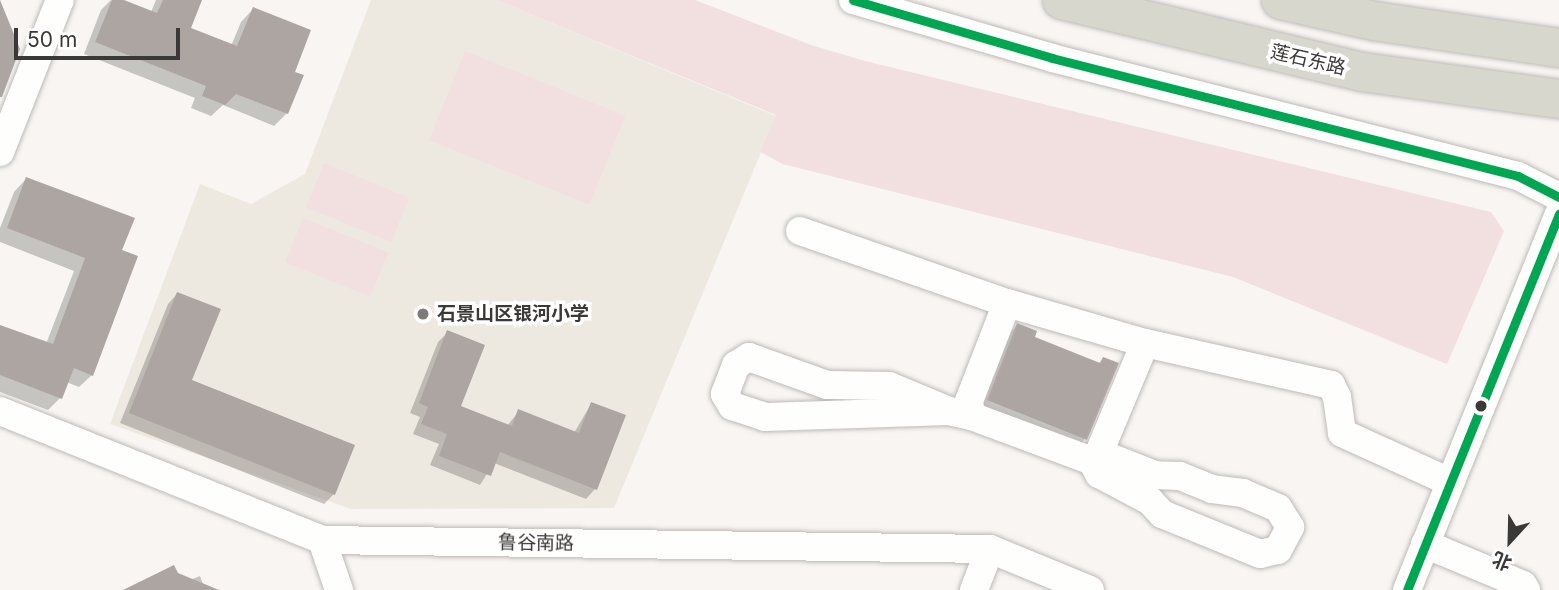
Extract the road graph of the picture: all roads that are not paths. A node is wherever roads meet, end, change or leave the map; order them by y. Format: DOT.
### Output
graph roads {
  1 [pos="60,0"];
  2 [pos="853,0"];
  3 [pos="1062,0"];
  4 [pos="1281,0"];
  5 [pos="1559,48"];
  6 [pos="1559,99"];
  7 [pos="0,152"];
  8 [pos="1559,197"];
  9 [pos="1559,213"];
  10 [pos="800,231"];
  11 [pos="1007,303"];
  12 [pos="1144,343"];
  13 [pos="0,411"];
  14 [pos="960,414"];
  15 [pos="1096,457"];
  16 [pos="1450,482"];
  17 [pos="322,540"];
  18 [pos="1425,544"];
  19 [pos="990,549"];
  20 [pos="339,590"];
  21 [pos="974,590"];
  22 [pos="1090,590"];
  23 [pos="1407,590"];
  24 [pos="1526,590"];
  1 -- 7 [label="street"];
  2 -- 8 [label="street"];
  3 -- 6 [label="highway, 莲石东路"];
  4 -- 5 [label="highway"];
  9 -- 16 [label="street"];
  10 -- 11 [label="street"];
  11 -- 12 [label="street"];
  11 -- 14 [label="street"];
  12 -- 15 [label="street"];
  12 -- 16 [label="street"];
  13 -- 17 [label="street, 鲁谷南路"];
  14 -- 14 [label="street"];
  14 -- 15 [label="street"];
  15 -- 15 [label="street"];
  16 -- 18 [label="street"];
  17 -- 19 [label="street, 鲁谷南路"];
  17 -- 20 [label="street"];
  18 -- 23 [label="street"];
  18 -- 24 [label="street"];
  19 -- 21 [label="street"];
  19 -- 22 [label="street, 鲁谷南路"];
}
